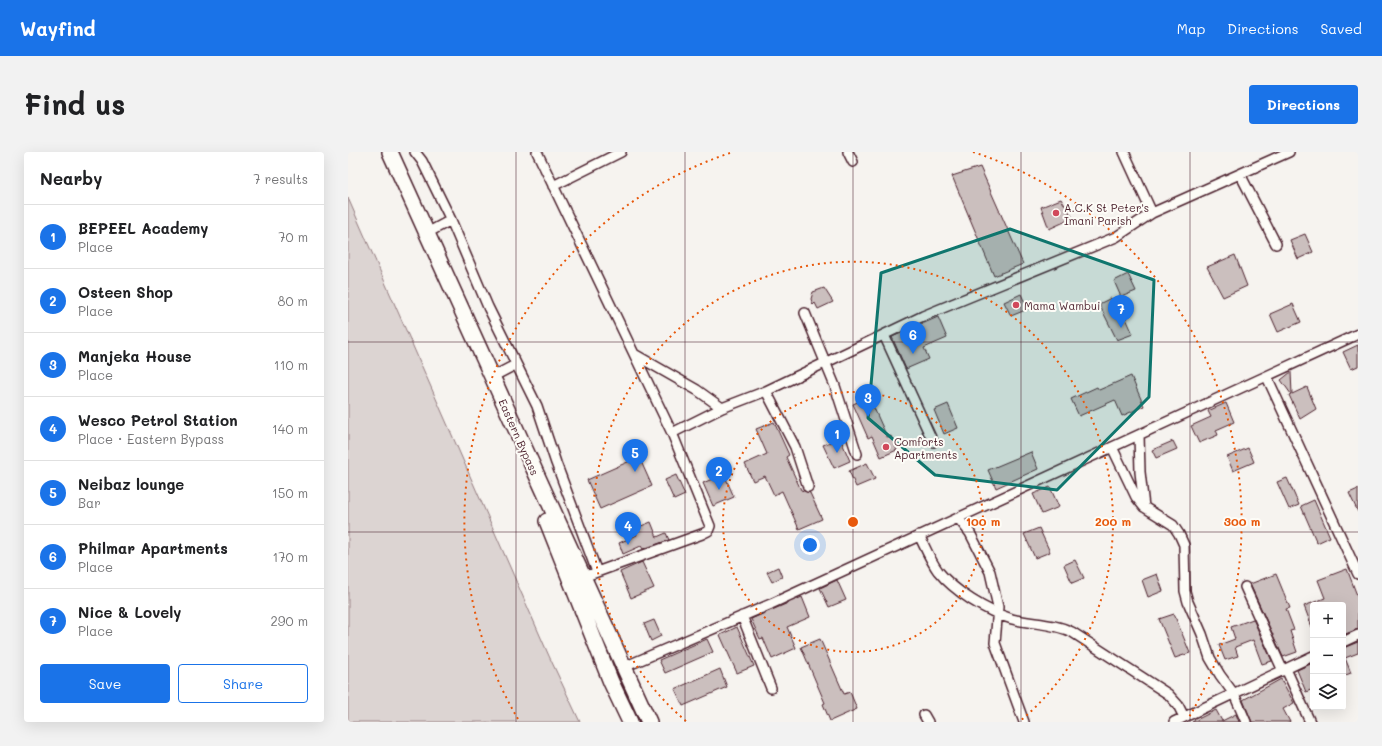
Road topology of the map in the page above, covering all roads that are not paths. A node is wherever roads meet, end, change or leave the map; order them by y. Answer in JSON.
{"nodes":[{"id":1,"x":379,"y":152,"type":"edge"},
{"id":2,"x":390,"y":152,"type":"edge"},
{"id":3,"x":415,"y":152,"type":"edge"},
{"id":4,"x":536,"y":152,"type":"edge"},
{"id":5,"x":621,"y":152,"type":"edge"},
{"id":6,"x":848,"y":152,"type":"edge"},
{"id":7,"x":1124,"y":152,"type":"edge"},
{"id":8,"x":1130,"y":152,"type":"edge"},
{"id":9,"x":1289,"y":152,"type":"edge"},
{"id":10,"x":853,"y":162,"type":"dead end"},
{"id":11,"x":1240,"y":174,"type":"junction"},
{"id":12,"x":553,"y":186,"type":"junction"},
{"id":13,"x":408,"y":204,"type":"junction"},
{"id":14,"x":1152,"y":213,"type":"junction"},
{"id":15,"x":451,"y":220,"type":"junction"},
{"id":16,"x":427,"y":233,"type":"junction"},
{"id":17,"x":1276,"y":244,"type":"dead end"},
{"id":18,"x":805,"y":313,"type":"dead end"},
{"id":19,"x":1358,"y":334,"type":"edge"},
{"id":20,"x":884,"y":335,"type":"junction"},
{"id":21,"x":634,"y":354,"type":"junction"},
{"id":22,"x":826,"y":362,"type":"junction"},
{"id":23,"x":515,"y":365,"type":"junction"},
{"id":24,"x":492,"y":377,"type":"junction"},
{"id":25,"x":1267,"y":377,"type":"junction"},
{"id":26,"x":766,"y":392,"type":"junction"},
{"id":27,"x":722,"y":408,"type":"junction"},
{"id":28,"x":672,"y":433,"type":"junction"},
{"id":29,"x":1139,"y":434,"type":"junction"},
{"id":30,"x":933,"y":442,"type":"dead end"},
{"id":31,"x":1112,"y":446,"type":"junction"},
{"id":32,"x":857,"y":454,"type":"dead end"},
{"id":33,"x":808,"y":487,"type":"dead end"},
{"id":34,"x":1144,"y":507,"type":"junction"},
{"id":35,"x":958,"y":518,"type":"junction"},
{"id":36,"x":919,"y":535,"type":"junction"},
{"id":37,"x":590,"y":574,"type":"junction"},
{"id":38,"x":1358,"y":574,"type":"edge"},
{"id":39,"x":1245,"y":587,"type":"dead end"},
{"id":40,"x":997,"y":613,"type":"junction"},
{"id":41,"x":742,"y":616,"type":"junction"},
{"id":42,"x":1358,"y":635,"type":"edge"},
{"id":43,"x":1346,"y":641,"type":"edge"},
{"id":44,"x":1310,"y":657,"type":"edge"},
{"id":45,"x":624,"y":667,"type":"junction"},
{"id":46,"x":1284,"y":670,"type":"junction"},
{"id":47,"x":772,"y":688,"type":"dead end"},
{"id":48,"x":1234,"y":694,"type":"junction"},
{"id":49,"x":1184,"y":717,"type":"junction"},
{"id":50,"x":630,"y":722,"type":"edge"},
{"id":51,"x":649,"y":722,"type":"edge"},
{"id":52,"x":1024,"y":722,"type":"edge"},
{"id":53,"x":1174,"y":722,"type":"edge"},
{"id":54,"x":1246,"y":722,"type":"edge"},
{"id":55,"x":1310,"y":722,"type":"edge"}],
"edges":[{"from":1,"to":13,"type":"main road","name":"Eastern Bypass"},
{"from":2,"to":13,"type":"main road","name":"Eastern Bypass"},
{"from":3,"to":15,"type":"street"},
{"from":4,"to":12,"type":"street"},
{"from":5,"to":12,"type":"street"},
{"from":6,"to":10,"type":"street"},
{"from":7,"to":14,"type":"street"},
{"from":8,"to":14,"type":"street"},
{"from":9,"to":11,"type":"street"},
{"from":11,"to":14,"type":"street"},
{"from":11,"to":17,"type":"street"},
{"from":12,"to":21,"type":"street"},
{"from":13,"to":16,"type":"main road","name":"Eastern Bypass"},
{"from":13,"to":50,"type":"main road","name":"Eastern Bypass"},
{"from":14,"to":20,"type":"street"},
{"from":15,"to":16,"type":"street"},
{"from":15,"to":23,"type":"street"},
{"from":16,"to":24,"type":"main road","name":"Eastern Bypass"},
{"from":18,"to":22,"type":"street"},
{"from":19,"to":25,"type":"street"},
{"from":20,"to":22,"type":"street"},
{"from":20,"to":30,"type":"street"},
{"from":21,"to":27,"type":"street"},
{"from":21,"to":28,"type":"street"},
{"from":22,"to":26,"type":"street"},
{"from":22,"to":32,"type":"street"},
{"from":23,"to":24,"type":"street"},
{"from":23,"to":37,"type":"street"},
{"from":24,"to":37,"type":"main road","name":"Eastern Bypass"},
{"from":25,"to":29,"type":"street"},
{"from":25,"to":38,"type":"street"},
{"from":26,"to":27,"type":"street"},
{"from":26,"to":33,"type":"street"},
{"from":27,"to":28,"type":"street"},
{"from":28,"to":37,"type":"street"},
{"from":29,"to":31,"type":"street"},
{"from":29,"to":34,"type":"street"},
{"from":31,"to":34,"type":"street"},
{"from":31,"to":35,"type":"street"},
{"from":34,"to":48,"type":"street"},
{"from":35,"to":36,"type":"street"},
{"from":35,"to":40,"type":"street"},
{"from":36,"to":40,"type":"street"},
{"from":36,"to":41,"type":"street"},
{"from":37,"to":45,"type":"main road","name":"Eastern Bypass"},
{"from":39,"to":46,"type":"street"},
{"from":40,"to":49,"type":"street"},
{"from":40,"to":52,"type":"street"},
{"from":41,"to":45,"type":"street"},
{"from":41,"to":47,"type":"street"},
{"from":42,"to":43,"type":"street"},
{"from":44,"to":46,"type":"street"},
{"from":45,"to":51,"type":"main road","name":"Eastern Bypass"},
{"from":46,"to":48,"type":"street"},
{"from":46,"to":55,"type":"street"},
{"from":48,"to":49,"type":"street"},
{"from":48,"to":54,"type":"street"},
{"from":49,"to":53,"type":"street"}]}
